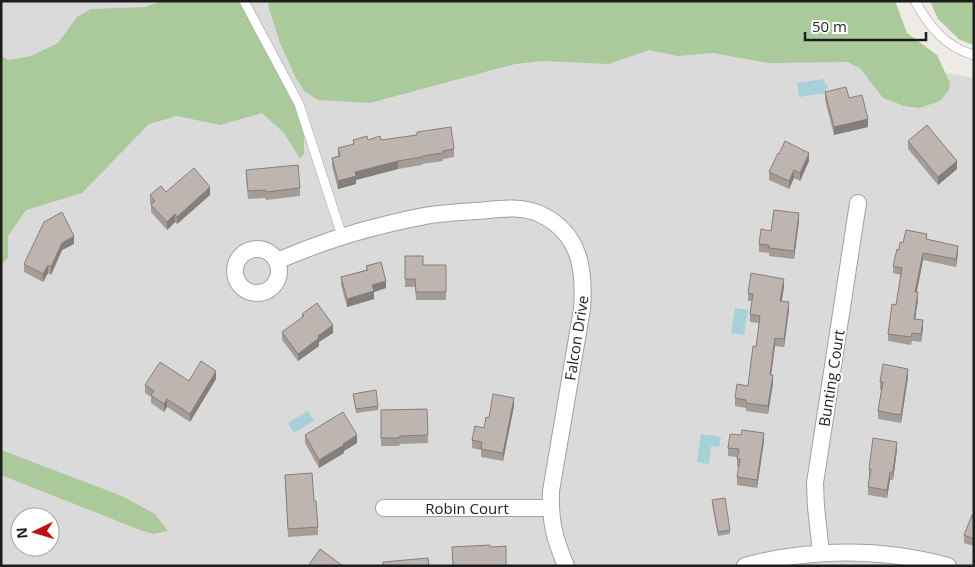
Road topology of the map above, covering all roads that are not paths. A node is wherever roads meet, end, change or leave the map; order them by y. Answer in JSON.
{"nodes":[{"id":1,"x":244,"y":1,"type":"edge"},
{"id":2,"x":915,"y":1,"type":"edge"},
{"id":3,"x":974,"y":55,"type":"edge"},
{"id":4,"x":858,"y":203,"type":"dead end"},
{"id":5,"x":342,"y":236,"type":"junction"},
{"id":6,"x":277,"y":261,"type":"dead end"},
{"id":7,"x":384,"y":508,"type":"dead end"},
{"id":8,"x":550,"y":508,"type":"junction"},
{"id":9,"x":821,"y":553,"type":"junction"},
{"id":10,"x":566,"y":566,"type":"edge"},
{"id":11,"x":745,"y":566,"type":"edge"},
{"id":12,"x":948,"y":566,"type":"edge"}],
"edges":[{"from":1,"to":5,"type":"lane"},
{"from":2,"to":3,"type":"lane"},
{"from":4,"to":9,"type":"street","name":"Bunting Court"},
{"from":5,"to":6,"type":"street","name":"Falcon Drive"},
{"from":5,"to":8,"type":"street","name":"Falcon Drive"},
{"from":7,"to":8,"type":"street","name":"Robin Court"},
{"from":8,"to":10,"type":"street","name":"Falcon Drive"},
{"from":9,"to":11,"type":"street"},
{"from":9,"to":12,"type":"street"}]}
